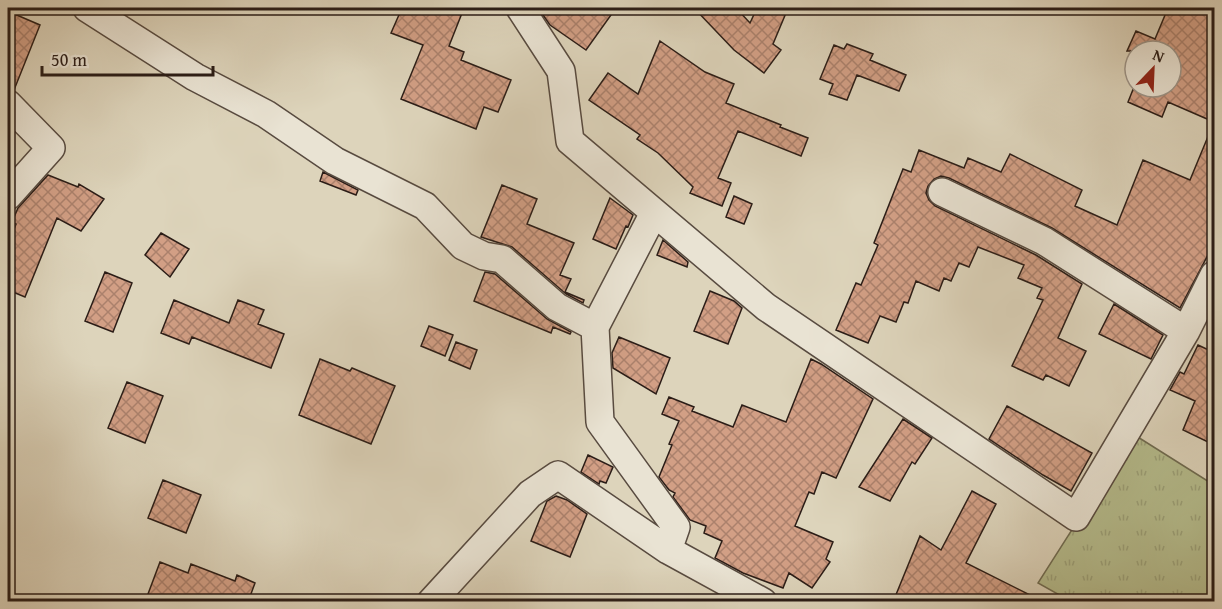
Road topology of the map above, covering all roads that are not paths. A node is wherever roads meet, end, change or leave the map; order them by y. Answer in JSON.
{"nodes":[{"id":1,"x":87,"y":8,"type":"edge"},
{"id":2,"x":520,"y":8,"type":"edge"},
{"id":3,"x":8,"y":104,"type":"edge"},
{"id":4,"x":942,"y":192,"type":"dead end"},
{"id":5,"x":8,"y":196,"type":"edge"},
{"id":6,"x":654,"y":213,"type":"junction"},
{"id":7,"x":1215,"y":275,"type":"edge"},
{"id":8,"x":595,"y":327,"type":"junction"},
{"id":9,"x":1186,"y":332,"type":"junction"},
{"id":10,"x":668,"y":550,"type":"junction"},
{"id":11,"x":431,"y":602,"type":"edge"},
{"id":12,"x":763,"y":602,"type":"edge"}],
"edges":[{"from":1,"to":8,"type":"street"},
{"from":2,"to":6,"type":"street"},
{"from":3,"to":5,"type":"street"},
{"from":4,"to":9,"type":"street"},
{"from":6,"to":8,"type":"street"},
{"from":6,"to":9,"type":"street"},
{"from":7,"to":9,"type":"street"},
{"from":8,"to":10,"type":"street"},
{"from":10,"to":11,"type":"street"},
{"from":10,"to":12,"type":"street"}]}
